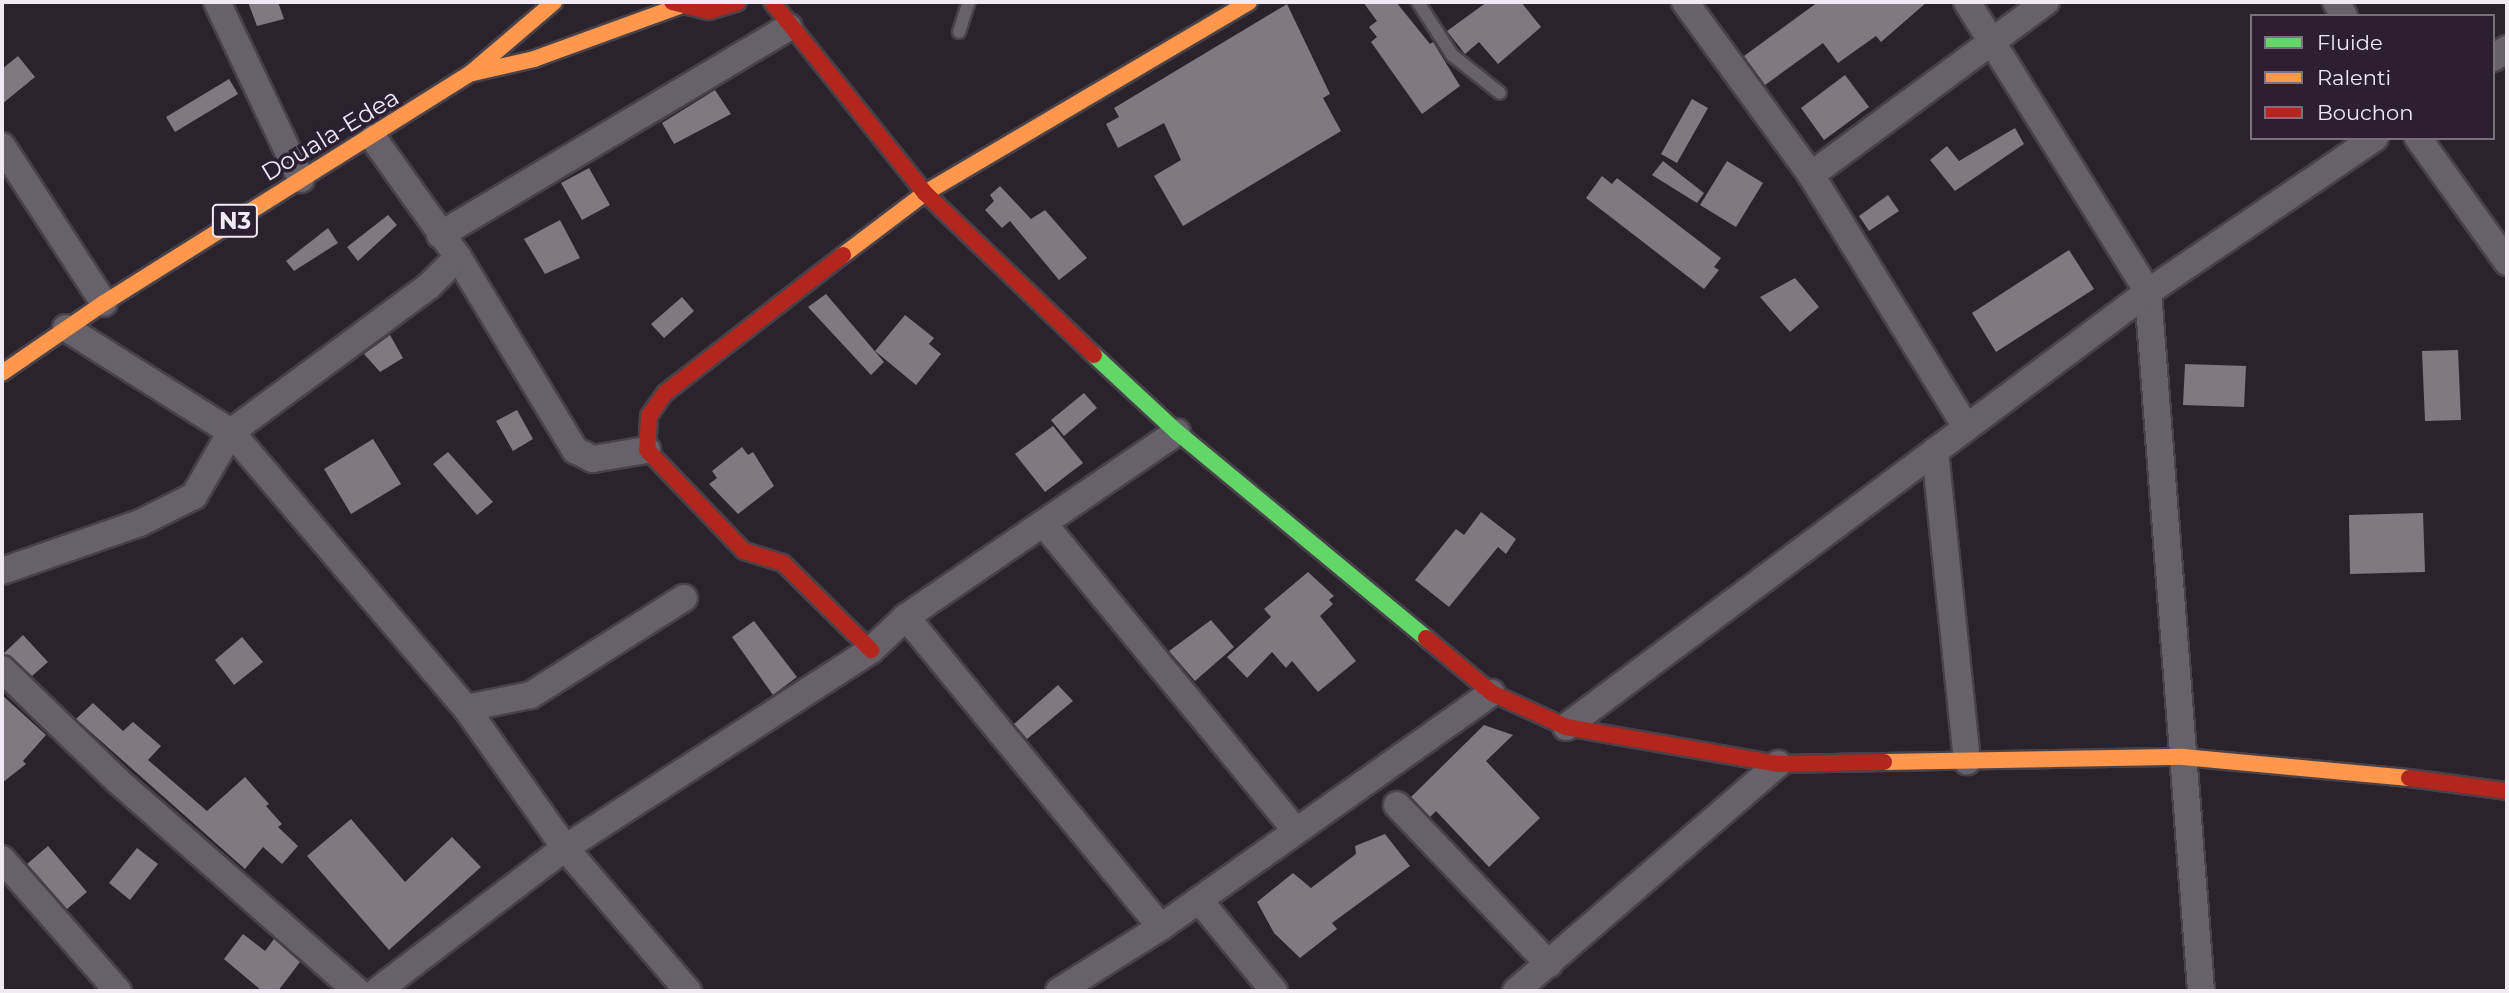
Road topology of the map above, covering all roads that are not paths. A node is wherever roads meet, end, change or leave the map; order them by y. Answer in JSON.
{"nodes":[{"id":1,"x":217,"y":2,"type":"edge"},
{"id":2,"x":554,"y":2,"type":"edge"},
{"id":3,"x":738,"y":2,"type":"edge"},
{"id":4,"x":772,"y":2,"type":"edge"},
{"id":5,"x":969,"y":2,"type":"edge"},
{"id":6,"x":1249,"y":2,"type":"edge"},
{"id":7,"x":1418,"y":2,"type":"edge"},
{"id":8,"x":1685,"y":2,"type":"edge"},
{"id":9,"x":1967,"y":2,"type":"edge"},
{"id":10,"x":2046,"y":2,"type":"edge"},
{"id":11,"x":676,"y":4,"type":"edge"},
{"id":12,"x":789,"y":27,"type":"junction"},
{"id":13,"x":959,"y":32,"type":"dead end"},
{"id":14,"x":1993,"y":38,"type":"junction"},
{"id":15,"x":471,"y":73,"type":"junction"},
{"id":16,"x":1500,"y":93,"type":"dead end"},
{"id":17,"x":373,"y":138,"type":"junction"},
{"id":18,"x":2372,"y":140,"type":"edge"},
{"id":19,"x":2419,"y":140,"type":"edge"},
{"id":20,"x":2,"y":146,"type":"edge"},
{"id":21,"x":1811,"y":175,"type":"junction"},
{"id":22,"x":301,"y":179,"type":"junction"},
{"id":23,"x":925,"y":193,"type":"junction"},
{"id":24,"x":440,"y":235,"type":"junction"},
{"id":25,"x":458,"y":257,"type":"junction"},
{"id":26,"x":2507,"y":262,"type":"edge"},
{"id":27,"x":2148,"y":292,"type":"junction"},
{"id":28,"x":104,"y":303,"type":"junction"},
{"id":29,"x":66,"y":328,"type":"junction"},
{"id":30,"x":2,"y":373,"type":"edge"},
{"id":31,"x":1966,"y":427,"type":"junction"},
{"id":32,"x":231,"y":432,"type":"junction"},
{"id":33,"x":1177,"y":432,"type":"junction"},
{"id":34,"x":647,"y":450,"type":"junction"},
{"id":35,"x":1935,"y":451,"type":"junction"},
{"id":36,"x":1044,"y":524,"type":"junction"},
{"id":37,"x":2,"y":571,"type":"edge"},
{"id":38,"x":684,"y":598,"type":"dead end"},
{"id":39,"x":906,"y":617,"type":"junction"},
{"id":40,"x":871,"y":650,"type":"junction"},
{"id":41,"x":2,"y":669,"type":"edge"},
{"id":42,"x":1492,"y":694,"type":"junction"},
{"id":43,"x":466,"y":708,"type":"junction"},
{"id":44,"x":1566,"y":727,"type":"junction"},
{"id":45,"x":2183,"y":757,"type":"junction"},
{"id":46,"x":1967,"y":761,"type":"junction"},
{"id":47,"x":1777,"y":764,"type":"junction"},
{"id":48,"x":2507,"y":790,"type":"edge"},
{"id":49,"x":1397,"y":804,"type":"dead end"},
{"id":50,"x":1296,"y":831,"type":"junction"},
{"id":51,"x":565,"y":848,"type":"junction"},
{"id":52,"x":2,"y":859,"type":"edge"},
{"id":53,"x":1199,"y":900,"type":"junction"},
{"id":54,"x":1161,"y":927,"type":"junction"},
{"id":55,"x":1549,"y":964,"type":"junction"},
{"id":56,"x":118,"y":991,"type":"edge"},
{"id":57,"x":357,"y":991,"type":"edge"},
{"id":58,"x":377,"y":991,"type":"edge"},
{"id":59,"x":688,"y":991,"type":"edge"},
{"id":60,"x":1059,"y":991,"type":"edge"},
{"id":61,"x":1274,"y":991,"type":"edge"},
{"id":62,"x":1516,"y":991,"type":"edge"},
{"id":63,"x":2201,"y":991,"type":"edge"}],
"edges":[{"from":1,"to":22,"type":"street"},
{"from":2,"to":15,"type":"main road","name":"Douala-Edea","number":"N3"},
{"from":3,"to":11,"type":"main road","number":"N3"},
{"from":4,"to":12,"type":"main road"},
{"from":5,"to":13,"type":"lane"},
{"from":6,"to":23,"type":"main road"},
{"from":7,"to":16,"type":"lane"},
{"from":8,"to":21,"type":"street"},
{"from":9,"to":14,"type":"street"},
{"from":10,"to":14,"type":"street"},
{"from":11,"to":15,"type":"main road","name":"Douala-Edea","number":"N3"},
{"from":12,"to":23,"type":"main road"},
{"from":12,"to":24,"type":"street"},
{"from":14,"to":21,"type":"street"},
{"from":14,"to":27,"type":"street"},
{"from":15,"to":17,"type":"main road","name":"Douala-Edea","number":"N3"},
{"from":17,"to":22,"type":"main road","name":"Douala-Edea","number":"N3"},
{"from":17,"to":24,"type":"street"},
{"from":18,"to":27,"type":"street"},
{"from":19,"to":26,"type":"street"},
{"from":20,"to":28,"type":"street"},
{"from":21,"to":31,"type":"street"},
{"from":22,"to":28,"type":"main road","name":"Douala-Edea","number":"N3"},
{"from":23,"to":33,"type":"main road"},
{"from":23,"to":34,"type":"main road"},
{"from":24,"to":25,"type":"street"},
{"from":25,"to":32,"type":"street"},
{"from":25,"to":34,"type":"street"},
{"from":27,"to":31,"type":"street"},
{"from":27,"to":45,"type":"street"},
{"from":28,"to":29,"type":"main road","name":"Douala-Edea","number":"N3"},
{"from":29,"to":30,"type":"main road","name":"Douala-Edea","number":"N3"},
{"from":29,"to":32,"type":"street"},
{"from":31,"to":35,"type":"street"},
{"from":32,"to":37,"type":"street"},
{"from":32,"to":43,"type":"street"},
{"from":33,"to":36,"type":"street"},
{"from":33,"to":42,"type":"main road"},
{"from":34,"to":40,"type":"main road"},
{"from":35,"to":44,"type":"street"},
{"from":35,"to":46,"type":"street"},
{"from":36,"to":39,"type":"street"},
{"from":36,"to":50,"type":"street"},
{"from":38,"to":43,"type":"street"},
{"from":39,"to":40,"type":"street"},
{"from":39,"to":54,"type":"street"},
{"from":40,"to":51,"type":"street"},
{"from":41,"to":57,"type":"street"},
{"from":42,"to":44,"type":"main road"},
{"from":42,"to":50,"type":"street"},
{"from":43,"to":51,"type":"street"},
{"from":44,"to":47,"type":"main road"},
{"from":45,"to":46,"type":"main road"},
{"from":45,"to":48,"type":"main road"},
{"from":45,"to":63,"type":"street"},
{"from":46,"to":47,"type":"main road"},
{"from":47,"to":55,"type":"street"},
{"from":49,"to":55,"type":"street"},
{"from":50,"to":53,"type":"street"},
{"from":51,"to":58,"type":"street"},
{"from":51,"to":59,"type":"street"},
{"from":52,"to":56,"type":"street"},
{"from":53,"to":54,"type":"street"},
{"from":53,"to":61,"type":"street"},
{"from":54,"to":60,"type":"street"},
{"from":55,"to":62,"type":"street"}]}
